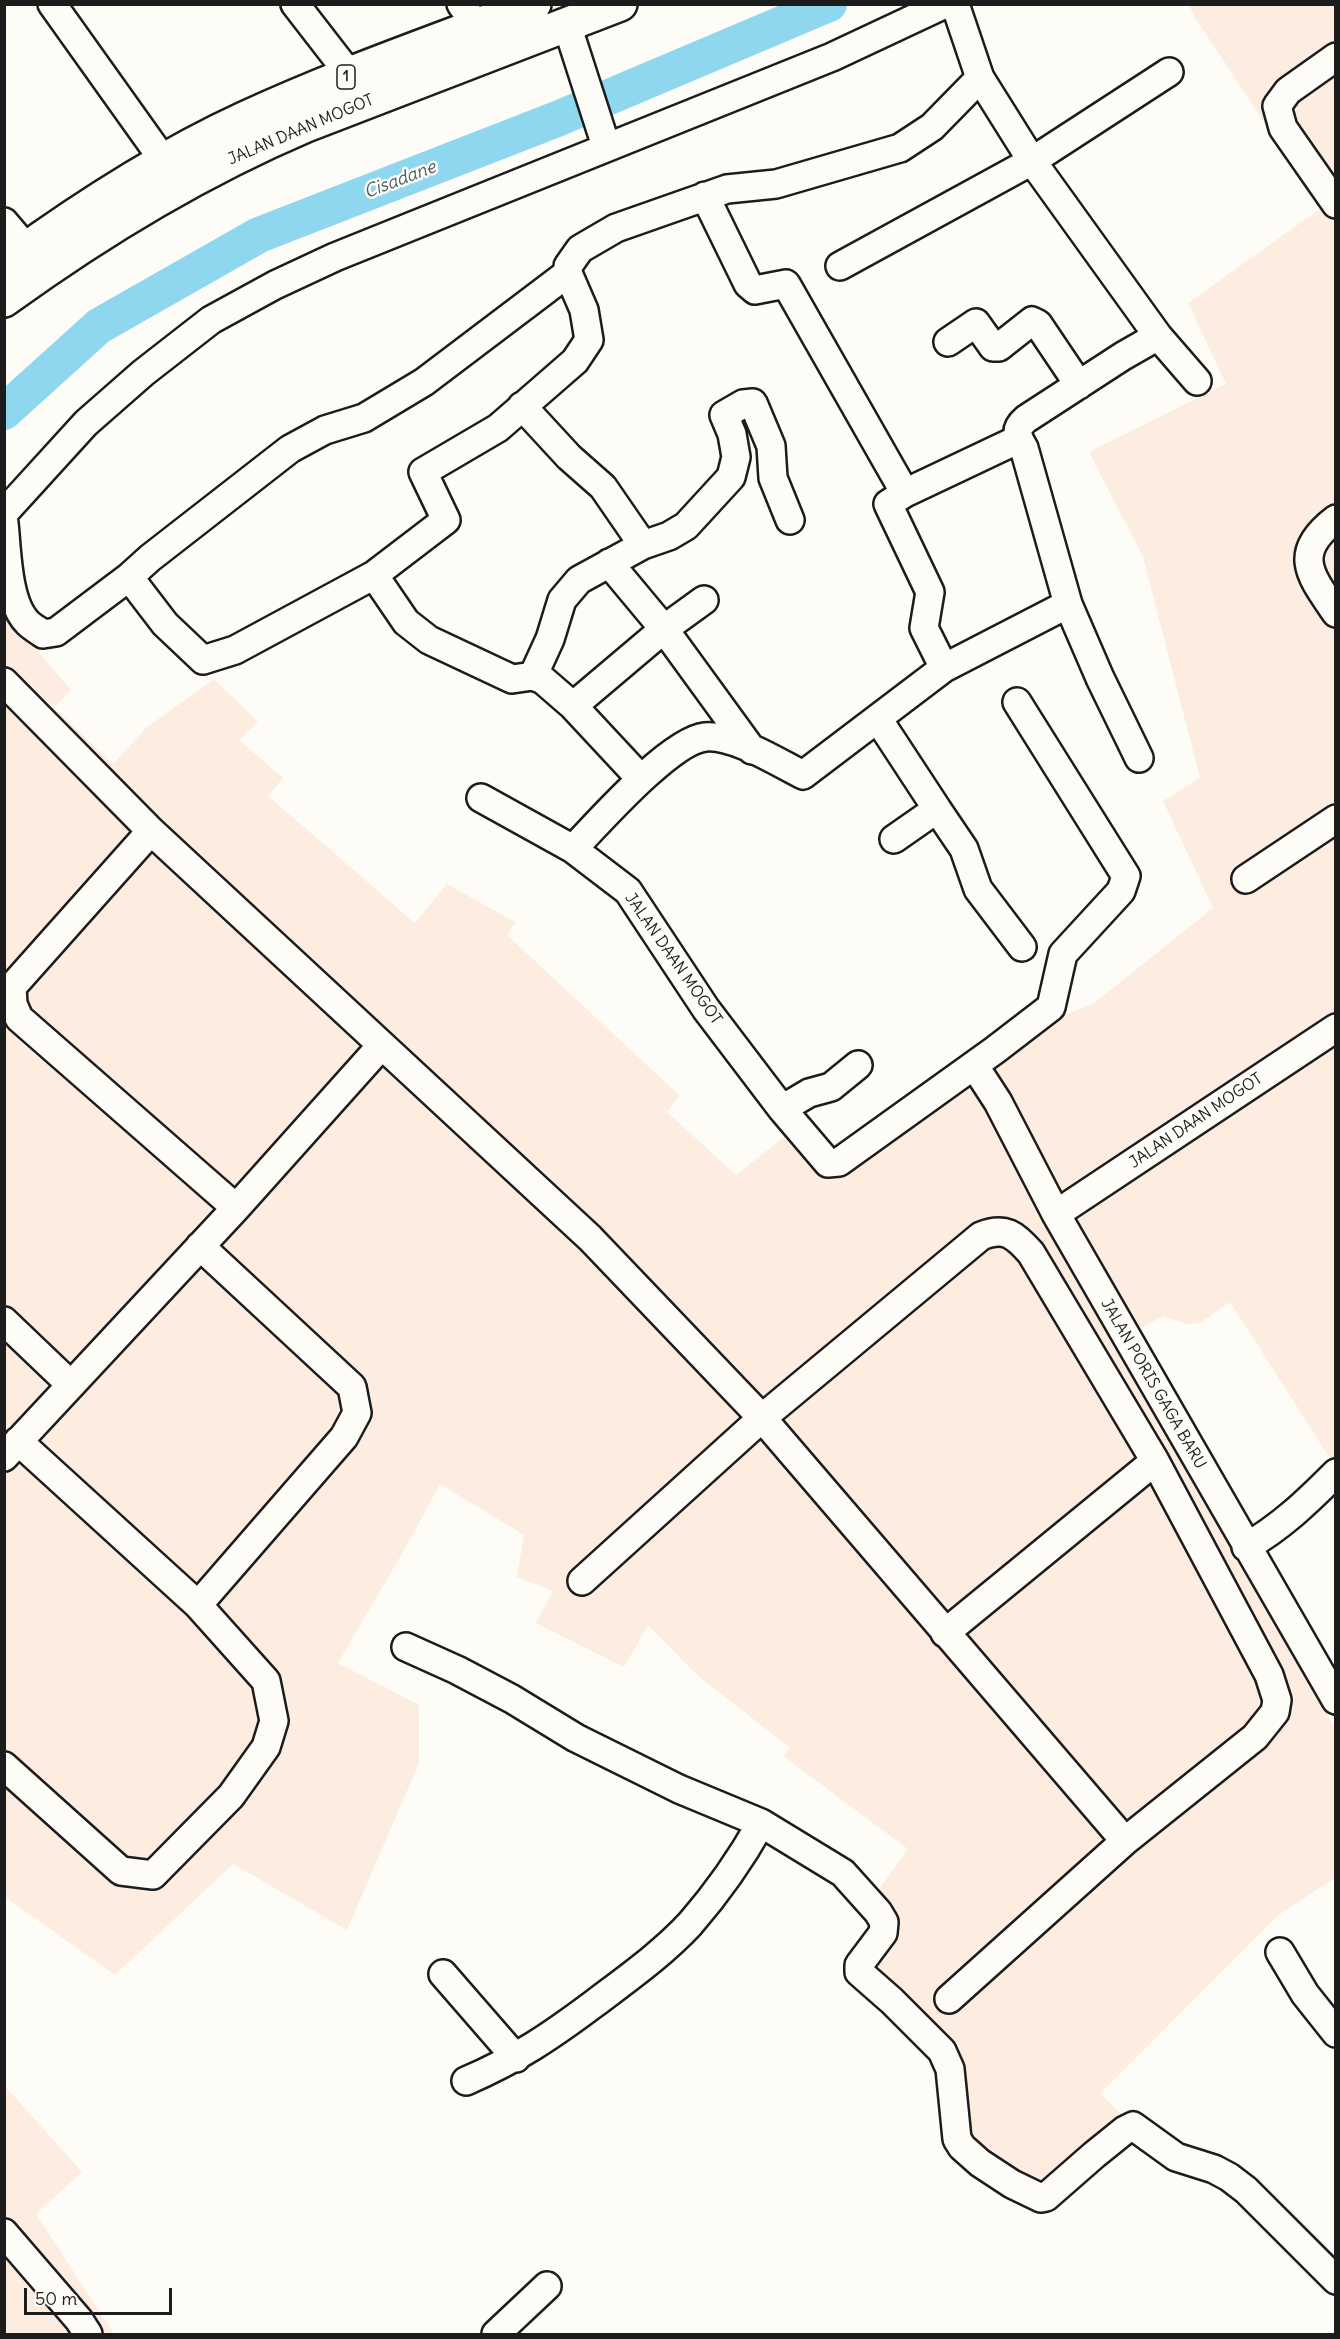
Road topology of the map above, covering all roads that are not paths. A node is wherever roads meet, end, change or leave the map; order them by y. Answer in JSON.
{"nodes":[{"id":1,"x":52,"y":4,"type":"edge"},
{"id":2,"x":295,"y":4,"type":"edge"},
{"id":3,"x":534,"y":4,"type":"edge"},
{"id":4,"x":620,"y":4,"type":"edge"},
{"id":5,"x":945,"y":4,"type":"edge"},
{"id":6,"x":955,"y":4,"type":"edge"},
{"id":7,"x":469,"y":15,"type":"edge"},
{"id":8,"x":571,"y":40,"type":"junction"},
{"id":9,"x":1335,"y":57,"type":"edge"},
{"id":10,"x":1169,"y":72,"type":"dead end"},
{"id":11,"x":350,"y":75,"type":"junction"},
{"id":12,"x":980,"y":78,"type":"junction"},
{"id":13,"x":250,"y":133,"type":"junction"},
{"id":14,"x":604,"y":140,"type":"junction"},
{"id":15,"x":164,"y":161,"type":"junction"},
{"id":16,"x":1032,"y":161,"type":"junction"},
{"id":17,"x":705,"y":196,"type":"junction"},
{"id":18,"x":1335,"y":204,"type":"edge"},
{"id":19,"x":4,"y":222,"type":"edge"},
{"id":20,"x":16,"y":257,"type":"edge"},
{"id":21,"x":840,"y":266,"type":"dead end"},
{"id":22,"x":568,"y":273,"type":"junction"},
{"id":23,"x":4,"y":300,"type":"edge"},
{"id":24,"x":1158,"y":336,"type":"junction"},
{"id":25,"x":948,"y":342,"type":"dead end"},
{"id":26,"x":1197,"y":381,"type":"dead end"},
{"id":27,"x":1079,"y":385,"type":"junction"},
{"id":28,"x":522,"y":406,"type":"junction"},
{"id":29,"x":1019,"y":439,"type":"junction"},
{"id":30,"x":905,"y":493,"type":"junction"},
{"id":31,"x":4,"y":513,"type":"edge"},
{"id":32,"x":1335,"y":519,"type":"edge"},
{"id":33,"x":790,"y":520,"type":"dead end"},
{"id":34,"x":4,"y":523,"type":"edge"},
{"id":35,"x":642,"y":545,"type":"junction"},
{"id":36,"x":609,"y":563,"type":"junction"},
{"id":37,"x":374,"y":575,"type":"junction"},
{"id":38,"x":129,"y":578,"type":"junction"},
{"id":39,"x":704,"y":600,"type":"dead end"},
{"id":40,"x":1068,"y":604,"type":"junction"},
{"id":41,"x":1335,"y":613,"type":"edge"},
{"id":42,"x":664,"y":629,"type":"junction"},
{"id":43,"x":944,"y":668,"type":"junction"},
{"id":44,"x":533,"y":676,"type":"junction"},
{"id":45,"x":4,"y":682,"type":"edge"},
{"id":46,"x":1017,"y":702,"type":"dead end"},
{"id":47,"x":573,"y":706,"type":"junction"},
{"id":48,"x":878,"y":719,"type":"junction"},
{"id":49,"x":753,"y":751,"type":"junction"},
{"id":50,"x":1138,"y":758,"type":"dead end"},
{"id":51,"x":641,"y":779,"type":"junction"},
{"id":52,"x":481,"y":798,"type":"dead end"},
{"id":53,"x":937,"y":809,"type":"junction"},
{"id":54,"x":1335,"y":819,"type":"edge"},
{"id":55,"x":151,"y":831,"type":"junction"},
{"id":56,"x":894,"y":839,"type":"dead end"},
{"id":57,"x":573,"y":849,"type":"junction"},
{"id":58,"x":1246,"y":879,"type":"dead end"},
{"id":59,"x":1022,"y":947,"type":"dead end"},
{"id":60,"x":1335,"y":1028,"type":"edge"},
{"id":61,"x":381,"y":1046,"type":"junction"},
{"id":62,"x":858,"y":1065,"type":"dead end"},
{"id":63,"x":974,"y":1065,"type":"junction"},
{"id":64,"x":782,"y":1109,"type":"junction"},
{"id":65,"x":236,"y":1208,"type":"junction"},
{"id":66,"x":1056,"y":1214,"type":"junction"},
{"id":67,"x":200,"y":1246,"type":"junction"},
{"id":68,"x":4,"y":1321,"type":"edge"},
{"id":69,"x":71,"y":1385,"type":"junction"},
{"id":70,"x":762,"y":1418,"type":"junction"},
{"id":71,"x":11,"y":1449,"type":"edge"},
{"id":72,"x":1155,"y":1461,"type":"junction"},
{"id":73,"x":1335,"y":1473,"type":"edge"},
{"id":74,"x":1246,"y":1547,"type":"junction"},
{"id":75,"x":582,"y":1581,"type":"dead end"},
{"id":76,"x":198,"y":1605,"type":"junction"},
{"id":77,"x":945,"y":1633,"type":"junction"},
{"id":78,"x":406,"y":1647,"type":"dead end"},
{"id":79,"x":1335,"y":1700,"type":"edge"},
{"id":80,"x":4,"y":1766,"type":"edge"},
{"id":81,"x":761,"y":1823,"type":"junction"},
{"id":82,"x":1125,"y":1841,"type":"junction"},
{"id":83,"x":1280,"y":1952,"type":"dead end"},
{"id":84,"x":443,"y":1974,"type":"dead end"},
{"id":85,"x":949,"y":1999,"type":"dead end"},
{"id":86,"x":1335,"y":2033,"type":"edge"},
{"id":87,"x":516,"y":2058,"type":"junction"},
{"id":88,"x":466,"y":2081,"type":"dead end"},
{"id":89,"x":4,"y":2233,"type":"edge"},
{"id":90,"x":1335,"y":2280,"type":"edge"},
{"id":91,"x":547,"y":2286,"type":"dead end"},
{"id":92,"x":501,"y":2333,"type":"edge"},
{"id":93,"x":88,"y":2334,"type":"edge"}],
"edges":[{"from":1,"to":15,"type":"street"},
{"from":2,"to":11,"type":"street"},
{"from":3,"to":7,"type":"highway","name":"JALAN DAAN MOGOT","number":"1"},
{"from":4,"to":8,"type":"highway","name":"JALAN DAAN MOGOT","number":"1"},
{"from":5,"to":14,"type":"street"},
{"from":6,"to":12,"type":"street"},
{"from":7,"to":11,"type":"highway","name":"JALAN DAAN MOGOT","number":"1"},
{"from":8,"to":13,"type":"highway","name":"JALAN DAAN MOGOT","number":"1"},
{"from":8,"to":14,"type":"street"},
{"from":9,"to":18,"type":"street"},
{"from":10,"to":16,"type":"street"},
{"from":11,"to":13,"type":"highway","name":"JALAN DAAN MOGOT","number":"1"},
{"from":12,"to":16,"type":"street"},
{"from":12,"to":17,"type":"street"},
{"from":13,"to":15,"type":"highway","name":"JALAN DAAN MOGOT","number":"1"},
{"from":13,"to":23,"type":"highway","name":"JALAN DAAN MOGOT","number":"1"},
{"from":14,"to":31,"type":"street"},
{"from":15,"to":20,"type":"highway","name":"JALAN DAAN MOGOT","number":"1"},
{"from":16,"to":21,"type":"street"},
{"from":16,"to":24,"type":"street"},
{"from":17,"to":22,"type":"street"},
{"from":17,"to":30,"type":"street"},
{"from":19,"to":20,"type":"street"},
{"from":22,"to":28,"type":"street"},
{"from":22,"to":38,"type":"street"},
{"from":24,"to":26,"type":"street"},
{"from":24,"to":27,"type":"street"},
{"from":25,"to":27,"type":"street"},
{"from":27,"to":29,"type":"street"},
{"from":28,"to":35,"type":"street"},
{"from":28,"to":37,"type":"street"},
{"from":29,"to":30,"type":"street"},
{"from":29,"to":40,"type":"street"},
{"from":30,"to":43,"type":"street"},
{"from":32,"to":41,"type":"street"},
{"from":33,"to":35,"type":"street"},
{"from":34,"to":38,"type":"street"},
{"from":35,"to":36,"type":"street"},
{"from":36,"to":42,"type":"street"},
{"from":36,"to":44,"type":"street"},
{"from":37,"to":38,"type":"street"},
{"from":37,"to":44,"type":"street"},
{"from":39,"to":42,"type":"street"},
{"from":40,"to":43,"type":"street"},
{"from":40,"to":50,"type":"street"},
{"from":42,"to":47,"type":"street"},
{"from":42,"to":49,"type":"street"},
{"from":43,"to":48,"type":"street"},
{"from":44,"to":47,"type":"street"},
{"from":45,"to":55,"type":"street"},
{"from":46,"to":63,"type":"street"},
{"from":47,"to":51,"type":"street"},
{"from":48,"to":49,"type":"street"},
{"from":48,"to":53,"type":"street"},
{"from":49,"to":51,"type":"street"},
{"from":51,"to":57,"type":"street"},
{"from":52,"to":57,"type":"street","name":"JALAN DAAN MOGOT"},
{"from":53,"to":56,"type":"street"},
{"from":53,"to":59,"type":"street"},
{"from":54,"to":58,"type":"street"},
{"from":55,"to":61,"type":"street"},
{"from":55,"to":65,"type":"street"},
{"from":57,"to":64,"type":"street","name":"JALAN DAAN MOGOT"},
{"from":60,"to":66,"type":"street","name":"JALAN DAAN MOGOT"},
{"from":61,"to":65,"type":"street"},
{"from":61,"to":70,"type":"street"},
{"from":62,"to":64,"type":"street"},
{"from":63,"to":64,"type":"street","name":"JALAN DAAN MOGOT"},
{"from":63,"to":66,"type":"street","name":"JALAN PORIS GAGA BARU"},
{"from":65,"to":67,"type":"street"},
{"from":66,"to":74,"type":"street","name":"JALAN PORIS GAGA BARU"},
{"from":67,"to":69,"type":"street"},
{"from":67,"to":76,"type":"street"},
{"from":68,"to":69,"type":"street"},
{"from":69,"to":71,"type":"street"},
{"from":70,"to":72,"type":"street"},
{"from":70,"to":75,"type":"street"},
{"from":70,"to":77,"type":"street"},
{"from":71,"to":76,"type":"street"},
{"from":72,"to":77,"type":"street"},
{"from":72,"to":82,"type":"street"},
{"from":73,"to":74,"type":"street"},
{"from":74,"to":79,"type":"street","name":"JALAN PORIS GAGA BARU"},
{"from":76,"to":80,"type":"street"},
{"from":77,"to":82,"type":"street"},
{"from":78,"to":81,"type":"street"},
{"from":81,"to":87,"type":"street"},
{"from":81,"to":90,"type":"street"},
{"from":82,"to":85,"type":"street"},
{"from":83,"to":86,"type":"street"},
{"from":84,"to":87,"type":"street"},
{"from":87,"to":88,"type":"street"},
{"from":89,"to":93,"type":"street"},
{"from":91,"to":92,"type":"street"}]}
